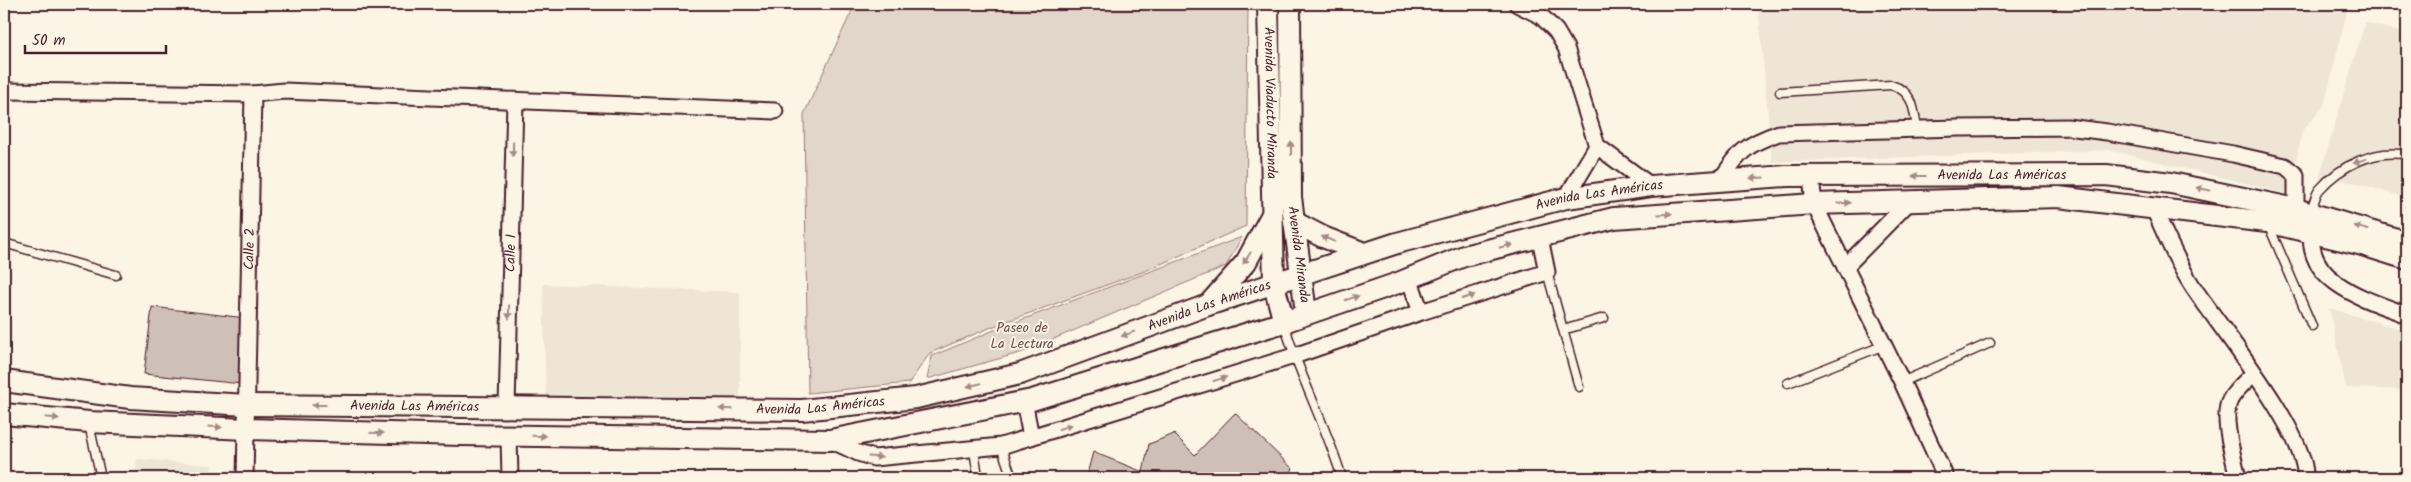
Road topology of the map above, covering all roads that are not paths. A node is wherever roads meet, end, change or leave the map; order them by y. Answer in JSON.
{"nodes":[{"id":1,"x":1268,"y":4,"type":"edge"},
{"id":2,"x":1290,"y":4,"type":"edge"},
{"id":3,"x":1517,"y":4,"type":"edge"},
{"id":4,"x":4,"y":91,"type":"edge"},
{"id":5,"x":1780,"y":92,"type":"dead end"},
{"id":6,"x":253,"y":94,"type":"junction"},
{"id":7,"x":515,"y":101,"type":"junction"},
{"id":8,"x":775,"y":111,"type":"dead end"},
{"id":9,"x":1917,"y":129,"type":"junction"},
{"id":10,"x":1597,"y":146,"type":"junction"},
{"id":11,"x":2407,"y":155,"type":"edge"},
{"id":12,"x":1812,"y":177,"type":"junction"},
{"id":13,"x":1720,"y":181,"type":"junction"},
{"id":14,"x":1651,"y":186,"type":"junction"},
{"id":15,"x":1291,"y":197,"type":"joint"},
{"id":16,"x":1566,"y":198,"type":"junction"},
{"id":17,"x":1909,"y":202,"type":"junction"},
{"id":18,"x":1814,"y":204,"type":"junction"},
{"id":19,"x":1271,"y":209,"type":"junction"},
{"id":20,"x":2154,"y":209,"type":"junction"},
{"id":21,"x":2303,"y":211,"type":"junction"},
{"id":22,"x":1294,"y":222,"type":"junction"},
{"id":23,"x":2267,"y":222,"type":"junction"},
{"id":24,"x":2312,"y":232,"type":"junction"},
{"id":25,"x":1540,"y":238,"type":"junction"},
{"id":26,"x":2407,"y":242,"type":"edge"},
{"id":27,"x":4,"y":243,"type":"edge"},
{"id":28,"x":1364,"y":253,"type":"junction"},
{"id":29,"x":2407,"y":259,"type":"edge"},
{"id":30,"x":1845,"y":267,"type":"junction"},
{"id":31,"x":1547,"y":272,"type":"junction"},
{"id":32,"x":1300,"y":274,"type":"junction"},
{"id":33,"x":116,"y":275,"type":"dead end"},
{"id":34,"x":1409,"y":278,"type":"junction"},
{"id":35,"x":1274,"y":285,"type":"junction"},
{"id":36,"x":1208,"y":305,"type":"junction"},
{"id":37,"x":1421,"y":312,"type":"junction"},
{"id":38,"x":1306,"y":313,"type":"junction"},
{"id":39,"x":2407,"y":315,"type":"edge"},
{"id":40,"x":1604,"y":318,"type":"dead end"},
{"id":41,"x":1284,"y":322,"type":"junction"},
{"id":42,"x":2312,"y":326,"type":"dead end"},
{"id":43,"x":1563,"y":330,"type":"junction"},
{"id":44,"x":1990,"y":343,"type":"dead end"},
{"id":45,"x":1882,"y":346,"type":"junction"},
{"id":46,"x":1294,"y":356,"type":"junction"},
{"id":47,"x":2254,"y":373,"type":"junction"},
{"id":48,"x":4,"y":381,"type":"edge"},
{"id":49,"x":1902,"y":382,"type":"junction"},
{"id":50,"x":1788,"y":383,"type":"dead end"},
{"id":51,"x":1579,"y":387,"type":"dead end"},
{"id":52,"x":1024,"y":401,"type":"junction"},
{"id":53,"x":247,"y":405,"type":"junction"},
{"id":54,"x":507,"y":406,"type":"junction"},
{"id":55,"x":4,"y":414,"type":"edge"},
{"id":56,"x":89,"y":422,"type":"junction"},
{"id":57,"x":247,"y":429,"type":"junction"},
{"id":58,"x":509,"y":436,"type":"junction"},
{"id":59,"x":1031,"y":437,"type":"junction"},
{"id":60,"x":830,"y":440,"type":"junction"},
{"id":61,"x":1001,"y":446,"type":"junction"},
{"id":62,"x":974,"y":450,"type":"junction"},
{"id":63,"x":978,"y":476,"type":"dead end"},
{"id":64,"x":101,"y":478,"type":"edge"},
{"id":65,"x":245,"y":478,"type":"edge"},
{"id":66,"x":510,"y":478,"type":"edge"},
{"id":67,"x":1012,"y":478,"type":"edge"},
{"id":68,"x":1342,"y":478,"type":"edge"},
{"id":69,"x":1946,"y":478,"type":"edge"},
{"id":70,"x":2238,"y":478,"type":"edge"},
{"id":71,"x":2305,"y":478,"type":"edge"}],
"edges":[{"from":1,"to":19,"type":"street","name":"Avenida Viaducto Miranda"},
{"from":15,"to":2,"type":"street","name":"Avenida Viaducto Miranda","one_way":true},
{"from":3,"to":10,"type":"street"},
{"from":4,"to":6,"type":"street"},
{"from":5,"to":9,"type":"lane"},
{"from":6,"to":7,"type":"street"},
{"from":6,"to":53,"type":"street","name":"Calle 2"},
{"from":7,"to":8,"type":"street"},
{"from":7,"to":54,"type":"street","name":"Calle 1","one_way":true},
{"from":9,"to":13,"type":"street"},
{"from":9,"to":21,"type":"street"},
{"from":10,"to":14,"type":"street"},
{"from":10,"to":16,"type":"street"},
{"from":11,"to":21,"type":"lane","one_way":true},
{"from":12,"to":13,"type":"street","name":"Avenida Las Américas","one_way":true},
{"from":12,"to":18,"type":"street"},
{"from":21,"to":12,"type":"street","name":"Avenida Las Américas","one_way":true},
{"from":13,"to":14,"type":"street","name":"Avenida Las Américas"},
{"from":14,"to":16,"type":"street","name":"Avenida Las Américas"},
{"from":15,"to":22,"type":"street","name":"Avenida Miranda"},
{"from":16,"to":28,"type":"street","name":"Avenida Las Américas"},
{"from":18,"to":17,"type":"street","name":"Avenida Las Américas","one_way":true},
{"from":17,"to":20,"type":"street","name":"Avenida Las Américas"},
{"from":17,"to":30,"type":"street"},
{"from":25,"to":18,"type":"street","name":"Avenida Las Américas","one_way":true},
{"from":18,"to":30,"type":"street"},
{"from":19,"to":35,"type":"street","name":"Avenida Miranda"},
{"from":19,"to":36,"type":"street","one_way":true},
{"from":20,"to":23,"type":"street","name":"Avenida Las Américas"},
{"from":20,"to":47,"type":"street"},
{"from":26,"to":21,"type":"street","name":"Avenida Las Américas","one_way":true},
{"from":28,"to":22,"type":"street","one_way":true},
{"from":22,"to":32,"type":"street","name":"Avenida Miranda"},
{"from":23,"to":24,"type":"street","name":"Avenida Las Américas"},
{"from":23,"to":42,"type":"lane"},
{"from":24,"to":29,"type":"street","name":"Avenida Las Américas"},
{"from":24,"to":39,"type":"street"},
{"from":25,"to":31,"type":"street"},
{"from":34,"to":25,"type":"street","name":"Avenida Las Américas","one_way":true},
{"from":27,"to":33,"type":"lane"},
{"from":28,"to":32,"type":"street","name":"Avenida Las Américas"},
{"from":30,"to":45,"type":"street"},
{"from":37,"to":31,"type":"street","one_way":true},
{"from":31,"to":43,"type":"lane"},
{"from":32,"to":35,"type":"street","name":"Avenida Las Américas"},
{"from":32,"to":38,"type":"street","name":"Avenida Miranda"},
{"from":34,"to":37,"type":"street"},
{"from":38,"to":34,"type":"street","name":"Avenida Las Américas","one_way":true},
{"from":35,"to":36,"type":"street","name":"Avenida Las Américas"},
{"from":35,"to":41,"type":"street","name":"Avenida Miranda"},
{"from":36,"to":54,"type":"street","name":"Avenida Las Américas","one_way":true},
{"from":37,"to":46,"type":"street"},
{"from":38,"to":41,"type":"street","name":"Avenida Las Américas"},
{"from":40,"to":43,"type":"lane"},
{"from":41,"to":46,"type":"lane"},
{"from":41,"to":52,"type":"street","name":"Avenida Las Américas"},
{"from":43,"to":51,"type":"lane"},
{"from":44,"to":49,"type":"lane"},
{"from":45,"to":49,"type":"street"},
{"from":45,"to":50,"type":"lane"},
{"from":59,"to":46,"type":"street","one_way":true},
{"from":46,"to":68,"type":"lane"},
{"from":47,"to":70,"type":"street"},
{"from":47,"to":71,"type":"street"},
{"from":48,"to":53,"type":"street","name":"Avenida Las Américas"},
{"from":49,"to":69,"type":"street"},
{"from":52,"to":59,"type":"street"},
{"from":52,"to":60,"type":"street","name":"Avenida Las Américas"},
{"from":54,"to":53,"type":"street","name":"Avenida Las Américas","one_way":true},
{"from":53,"to":57,"type":"street","name":"Calle 2"},
{"from":55,"to":56,"type":"street","name":"Avenida Las Américas","one_way":true},
{"from":56,"to":57,"type":"street","name":"Avenida Las Américas","one_way":true},
{"from":56,"to":64,"type":"lane"},
{"from":57,"to":58,"type":"street","name":"Avenida Las Américas","one_way":true},
{"from":57,"to":65,"type":"street","name":"Calle 2"},
{"from":58,"to":60,"type":"street","name":"Avenida Las Américas","one_way":true},
{"from":58,"to":66,"type":"street"},
{"from":59,"to":61,"type":"street"},
{"from":60,"to":62,"type":"street","one_way":true},
{"from":61,"to":62,"type":"street"},
{"from":61,"to":67,"type":"lane"},
{"from":62,"to":63,"type":"lane"}]}
